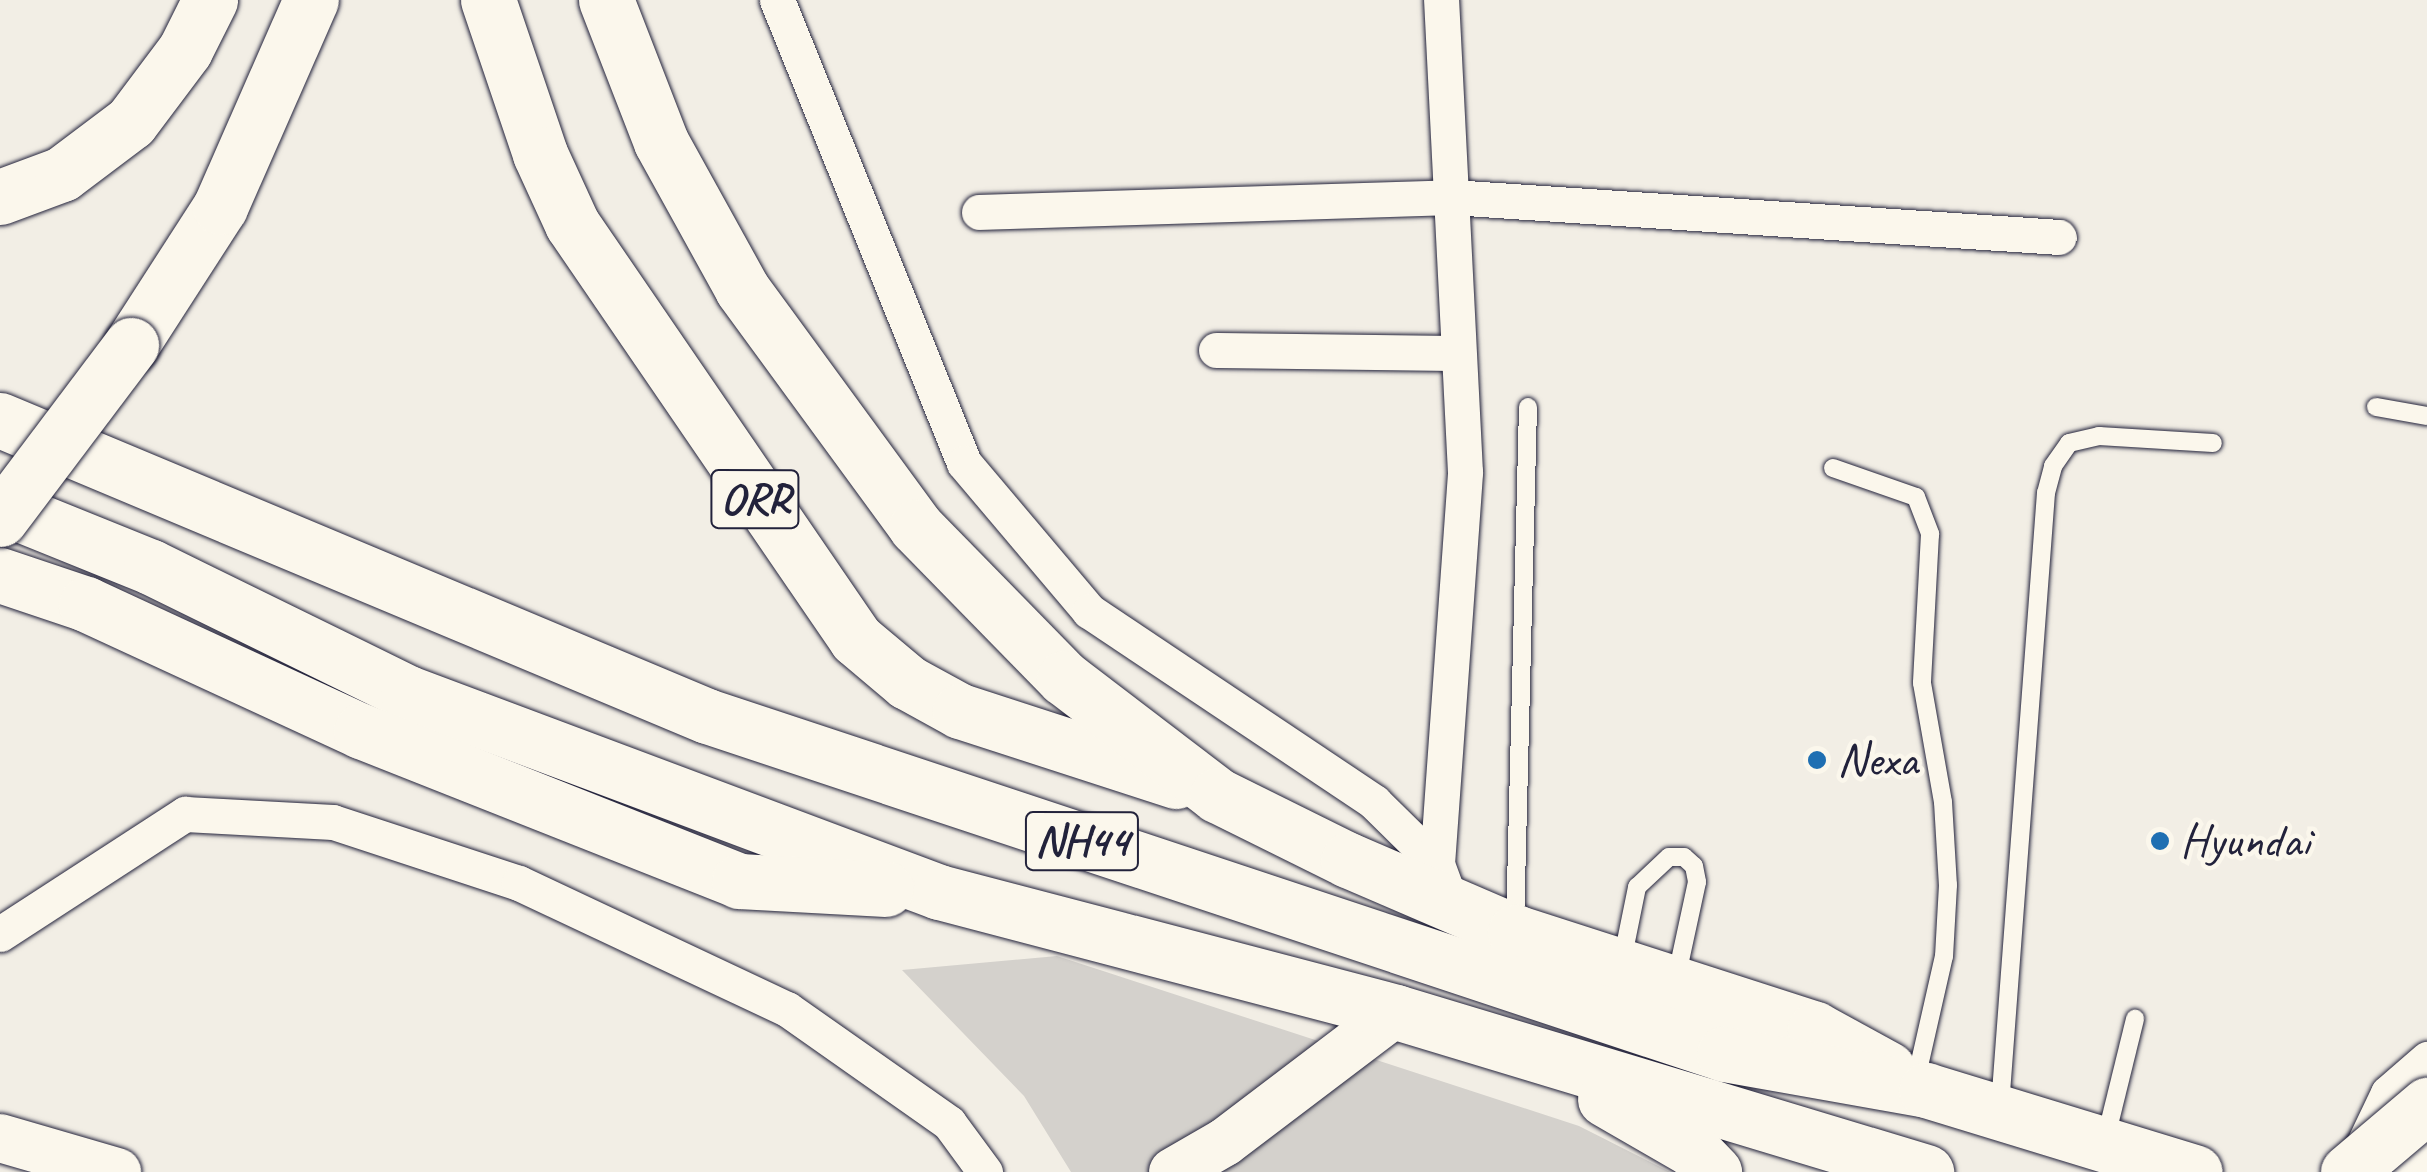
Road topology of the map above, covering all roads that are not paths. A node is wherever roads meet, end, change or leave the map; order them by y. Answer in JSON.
{"nodes":[{"id":1,"x":210,"y":0,"type":"edge"},
{"id":2,"x":311,"y":0,"type":"edge"},
{"id":3,"x":488,"y":0,"type":"edge"},
{"id":4,"x":606,"y":0,"type":"edge"},
{"id":5,"x":776,"y":0,"type":"edge"},
{"id":6,"x":1441,"y":0,"type":"edge"},
{"id":7,"x":1452,"y":196,"type":"junction"},
{"id":8,"x":0,"y":198,"type":"edge"},
{"id":9,"x":979,"y":212,"type":"dead end"},
{"id":10,"x":2060,"y":238,"type":"dead end"},
{"id":11,"x":1216,"y":350,"type":"dead end"},
{"id":12,"x":1455,"y":353,"type":"junction"},
{"id":13,"x":1528,"y":408,"type":"dead end"},
{"id":14,"x":2376,"y":408,"type":"dead end"},
{"id":15,"x":2427,"y":416,"type":"edge"},
{"id":16,"x":0,"y":420,"type":"edge"},
{"id":17,"x":2213,"y":444,"type":"dead end"},
{"id":18,"x":1833,"y":468,"type":"dead end"},
{"id":19,"x":0,"y":506,"type":"edge"},
{"id":20,"x":0,"y":519,"type":"edge"},
{"id":21,"x":0,"y":560,"type":"edge"},
{"id":22,"x":0,"y":576,"type":"edge"},
{"id":23,"x":86,"y":604,"type":"junction"},
{"id":24,"x":1217,"y":794,"type":"junction"},
{"id":25,"x":1444,"y":885,"type":"junction"},
{"id":26,"x":938,"y":892,"type":"junction"},
{"id":27,"x":1515,"y":932,"type":"junction"},
{"id":28,"x":0,"y":934,"type":"edge"},
{"id":29,"x":1621,"y":966,"type":"junction"},
{"id":30,"x":1675,"y":984,"type":"junction"},
{"id":31,"x":1396,"y":1012,"type":"junction"},
{"id":32,"x":2134,"y":1019,"type":"dead end"},
{"id":33,"x":1517,"y":1050,"type":"junction"},
{"id":34,"x":2427,"y":1059,"type":"edge"},
{"id":35,"x":1921,"y":1087,"type":"junction"},
{"id":36,"x":2427,"y":1105,"type":"edge"},
{"id":37,"x":2000,"y":1112,"type":"junction"},
{"id":38,"x":0,"y":1138,"type":"edge"},
{"id":39,"x":2105,"y":1142,"type":"junction"},
{"id":40,"x":2427,"y":1166,"type":"edge"},
{"id":41,"x":2170,"y":1169,"type":"edge"},
{"id":42,"x":117,"y":1172,"type":"edge"},
{"id":43,"x":984,"y":1172,"type":"edge"},
{"id":44,"x":1173,"y":1172,"type":"edge"},
{"id":45,"x":1714,"y":1172,"type":"edge"},
{"id":46,"x":1926,"y":1172,"type":"edge"},
{"id":47,"x":2350,"y":1172,"type":"edge"},
{"id":48,"x":2420,"y":1172,"type":"edge"}],
"edges":[{"from":1,"to":8,"type":"main road"},
{"from":2,"to":20,"type":"main road","bridge":true},
{"from":3,"to":24,"type":"main road","number":"ORR"},
{"from":4,"to":24,"type":"main road","number":"ORR"},
{"from":5,"to":25,"type":"street"},
{"from":6,"to":7,"type":"street"},
{"from":7,"to":9,"type":"street"},
{"from":7,"to":10,"type":"street"},
{"from":7,"to":12,"type":"street"},
{"from":11,"to":12,"type":"street"},
{"from":12,"to":25,"type":"street"},
{"from":13,"to":27,"type":"lane"},
{"from":14,"to":15,"type":"lane"},
{"from":16,"to":35,"type":"main road","number":"NH44"},
{"from":17,"to":37,"type":"lane"},
{"from":18,"to":35,"type":"lane"},
{"from":19,"to":26,"type":"main road","number":"NH44"},
{"from":21,"to":23,"type":"main road"},
{"from":22,"to":23,"type":"main road"},
{"from":23,"to":26,"type":"main road"},
{"from":24,"to":25,"type":"main road","number":"ORR"},
{"from":25,"to":27,"type":"main road","number":"ORR"},
{"from":26,"to":31,"type":"main road","number":"NH44"},
{"from":27,"to":29,"type":"main road","number":"ORR"},
{"from":28,"to":43,"type":"street"},
{"from":29,"to":30,"type":"main road","number":"ORR"},
{"from":29,"to":30,"type":"lane"},
{"from":30,"to":35,"type":"main road","number":"ORR"},
{"from":31,"to":33,"type":"main road","number":"NH44"},
{"from":31,"to":44,"type":"main road"},
{"from":32,"to":39,"type":"lane"},
{"from":33,"to":45,"type":"main road"},
{"from":33,"to":46,"type":"main road","number":"NH44"},
{"from":34,"to":47,"type":"street"},
{"from":35,"to":37,"type":"main road","number":"NH44"},
{"from":36,"to":47,"type":"main road","bridge":true},
{"from":37,"to":39,"type":"main road","number":"NH44"},
{"from":38,"to":42,"type":"main road"},
{"from":39,"to":41,"type":"main road","number":"NH44"},
{"from":40,"to":48,"type":"main road"}]}
